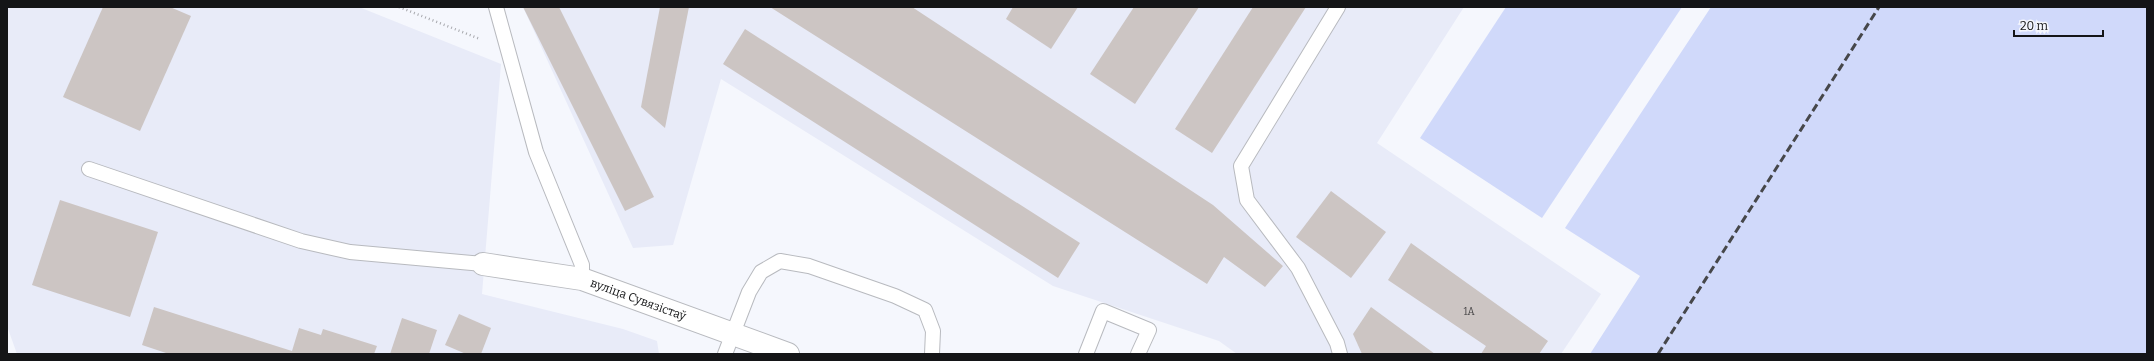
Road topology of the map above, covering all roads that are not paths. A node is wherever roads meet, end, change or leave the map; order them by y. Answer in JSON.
{"nodes":[{"id":1,"x":496,"y":7,"type":"edge"},
{"id":2,"x":1338,"y":7,"type":"edge"},
{"id":3,"x":89,"y":169,"type":"dead end"},
{"id":4,"x":484,"y":264,"type":"joint"},
{"id":5,"x":582,"y":279,"type":"junction"},
{"id":6,"x":733,"y":333,"type":"junction"},
{"id":7,"x":725,"y":354,"type":"edge"},
{"id":8,"x":788,"y":354,"type":"edge"},
{"id":9,"x":932,"y":354,"type":"edge"},
{"id":10,"x":1086,"y":354,"type":"edge"},
{"id":11,"x":1138,"y":354,"type":"edge"},
{"id":12,"x":1340,"y":354,"type":"edge"}],
"edges":[{"from":1,"to":5,"type":"lane"},
{"from":2,"to":12,"type":"lane"},
{"from":3,"to":4,"type":"lane"},
{"from":4,"to":5,"type":"street","name":"вуліца Сувязістаў"},
{"from":5,"to":6,"type":"street","name":"вуліца Сувязістаў"},
{"from":6,"to":7,"type":"lane"},
{"from":6,"to":8,"type":"street","name":"вуліца Сувязістаў"},
{"from":6,"to":9,"type":"lane"},
{"from":10,"to":11,"type":"lane"}]}
